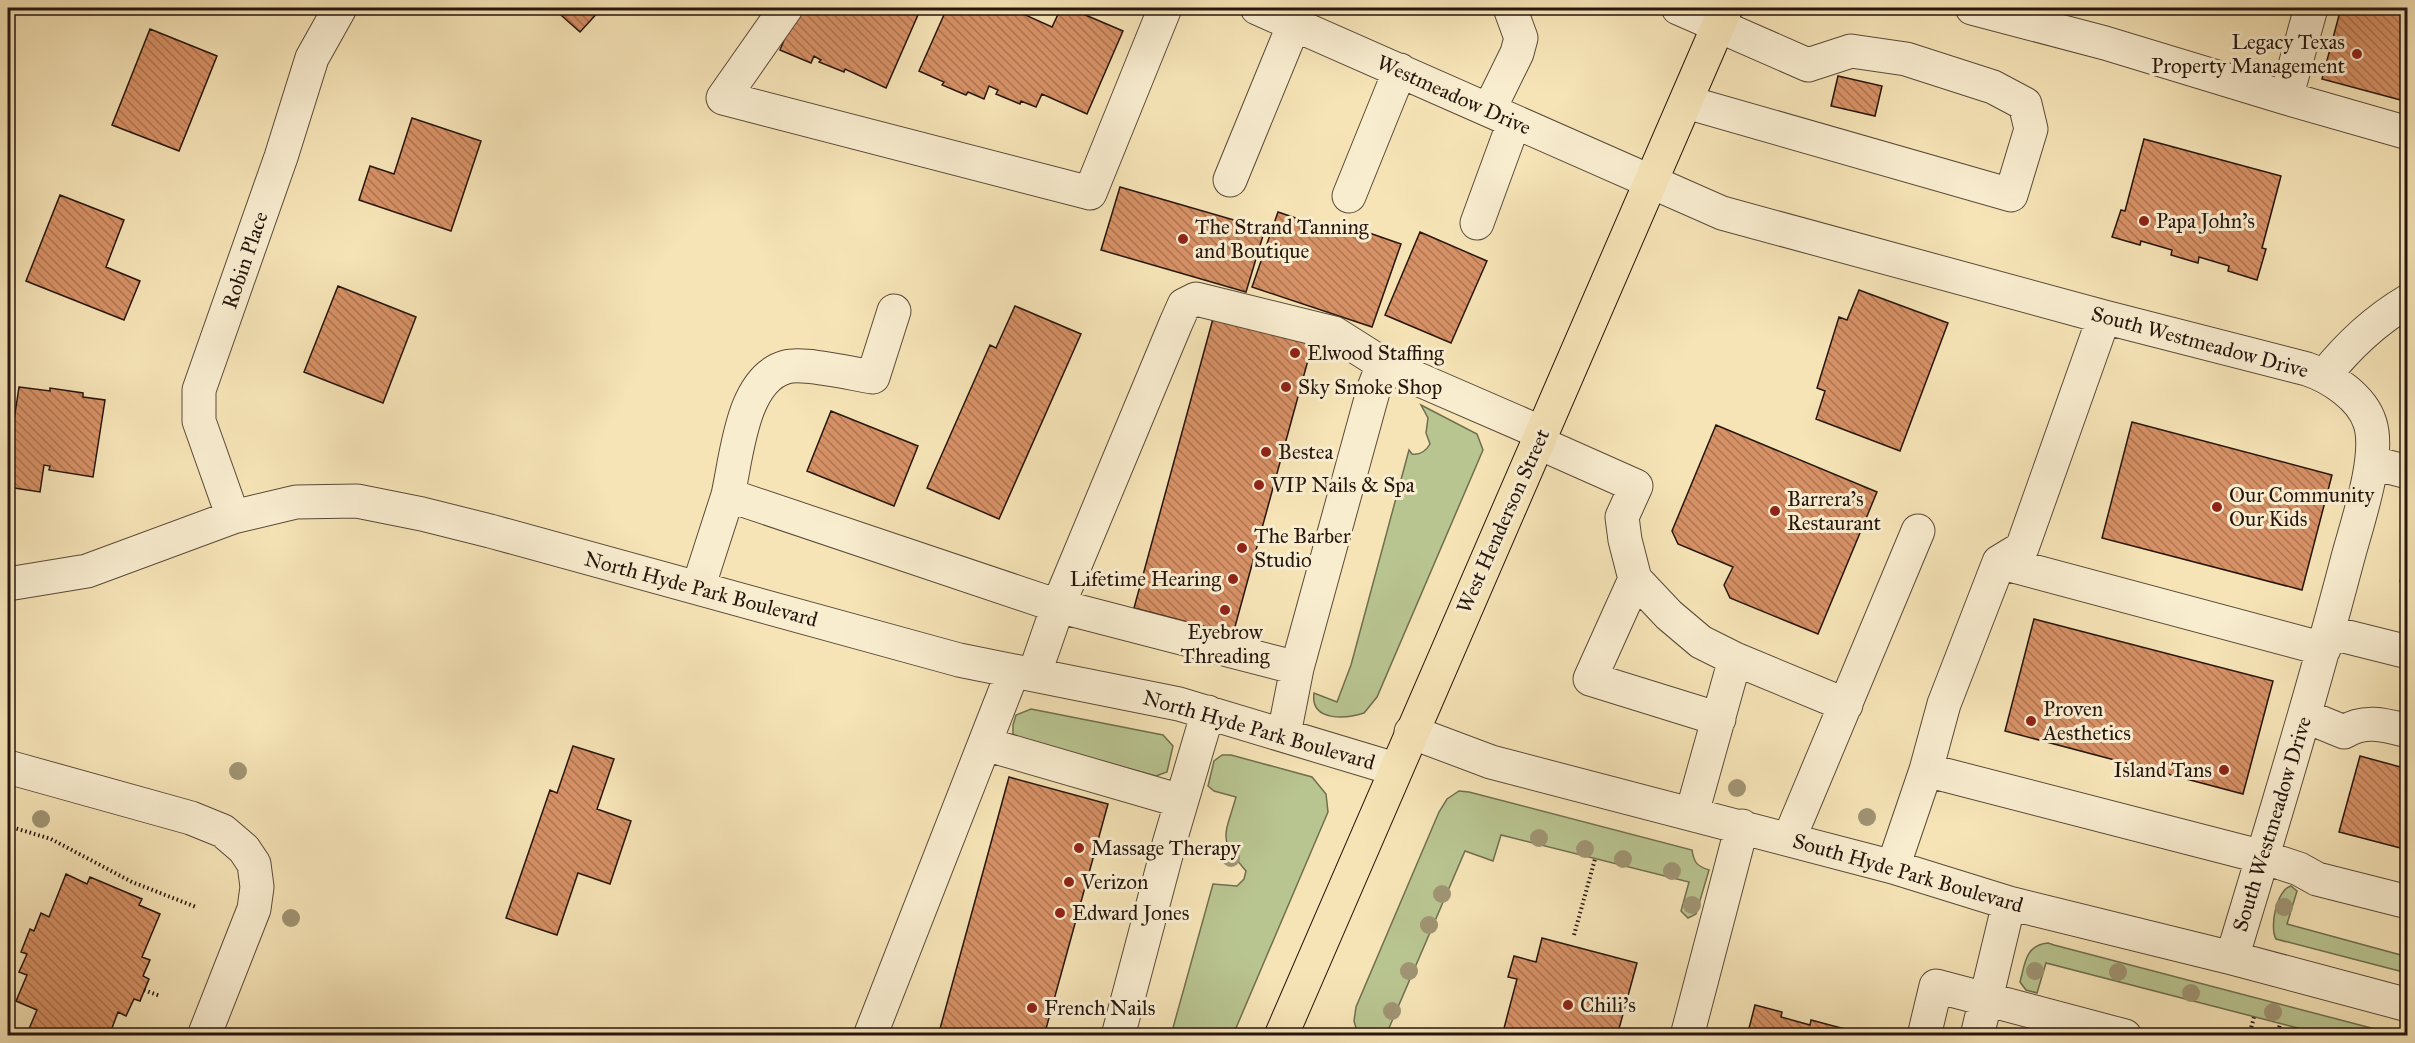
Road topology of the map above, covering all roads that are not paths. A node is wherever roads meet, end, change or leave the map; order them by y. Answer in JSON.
{"nodes":[{"id":1,"x":340,"y":8,"type":"edge"},
{"id":2,"x":786,"y":8,"type":"edge"},
{"id":3,"x":1165,"y":8,"type":"edge"},
{"id":4,"x":1257,"y":8,"type":"edge"},
{"id":5,"x":1510,"y":8,"type":"edge"},
{"id":6,"x":1677,"y":8,"type":"edge"},
{"id":7,"x":1971,"y":8,"type":"edge"},
{"id":8,"x":2308,"y":8,"type":"edge"},
{"id":9,"x":1723,"y":16,"type":"edge"},
{"id":10,"x":1294,"y":24,"type":"junction"},
{"id":11,"x":1400,"y":70,"type":"junction"},
{"id":12,"x":2286,"y":98,"type":"junction"},
{"id":13,"x":1686,"y":102,"type":"junction"},
{"id":14,"x":1501,"y":116,"type":"junction"},
{"id":15,"x":2408,"y":133,"type":"edge"},
{"id":16,"x":1230,"y":180,"type":"dead end"},
{"id":17,"x":1651,"y":183,"type":"junction"},
{"id":18,"x":1349,"y":196,"type":"dead end"},
{"id":19,"x":1477,"y":224,"type":"dead end"},
{"id":20,"x":2408,"y":301,"type":"edge"},
{"id":21,"x":894,"y":311,"type":"dead end"},
{"id":22,"x":2104,"y":317,"type":"junction"},
{"id":23,"x":1383,"y":364,"type":"junction"},
{"id":24,"x":2325,"y":375,"type":"junction"},
{"id":25,"x":1539,"y":438,"type":"junction"},
{"id":26,"x":2373,"y":464,"type":"junction"},
{"id":27,"x":2408,"y":472,"type":"edge"},
{"id":28,"x":728,"y":495,"type":"junction"},
{"id":29,"x":233,"y":517,"type":"junction"},
{"id":30,"x":1918,"y":531,"type":"dead end"},
{"id":31,"x":1999,"y":562,"type":"junction"},
{"id":32,"x":1635,"y":579,"type":"junction"},
{"id":33,"x":8,"y":584,"type":"edge"},
{"id":34,"x":698,"y":588,"type":"junction"},
{"id":35,"x":1058,"y":606,"type":"junction"},
{"id":36,"x":2326,"y":640,"type":"junction"},
{"id":37,"x":2408,"y":652,"type":"edge"},
{"id":38,"x":1735,"y":659,"type":"junction"},
{"id":39,"x":1297,"y":668,"type":"junction"},
{"id":40,"x":1023,"y":673,"type":"junction"},
{"id":41,"x":1846,"y":705,"type":"junction"},
{"id":42,"x":1208,"y":712,"type":"junction"},
{"id":43,"x":2305,"y":716,"type":"junction"},
{"id":44,"x":1719,"y":718,"type":"junction"},
{"id":45,"x":2408,"y":731,"type":"edge"},
{"id":46,"x":1411,"y":732,"type":"junction"},
{"id":47,"x":1284,"y":734,"type":"junction"},
{"id":48,"x":985,"y":744,"type":"junction"},
{"id":49,"x":8,"y":767,"type":"edge"},
{"id":50,"x":1395,"y":769,"type":"junction"},
{"id":51,"x":1926,"y":770,"type":"junction"},
{"id":52,"x":1181,"y":801,"type":"junction"},
{"id":53,"x":1692,"y":813,"type":"junction"},
{"id":54,"x":1742,"y":826,"type":"junction"},
{"id":55,"x":1789,"y":839,"type":"junction"},
{"id":56,"x":2263,"y":857,"type":"junction"},
{"id":57,"x":1893,"y":867,"type":"junction"},
{"id":58,"x":2408,"y":902,"type":"edge"},
{"id":59,"x":2009,"y":903,"type":"junction"},
{"id":60,"x":2232,"y":958,"type":"junction"},
{"id":61,"x":1986,"y":998,"type":"junction"},
{"id":62,"x":2408,"y":1005,"type":"edge"},
{"id":63,"x":2079,"y":1030,"type":"edge"},
{"id":64,"x":204,"y":1035,"type":"edge"},
{"id":65,"x":870,"y":1035,"type":"edge"},
{"id":66,"x":1118,"y":1035,"type":"edge"},
{"id":67,"x":1281,"y":1035,"type":"edge"},
{"id":68,"x":1687,"y":1035,"type":"edge"},
{"id":69,"x":1924,"y":1035,"type":"edge"},
{"id":70,"x":1977,"y":1035,"type":"edge"},
{"id":71,"x":2125,"y":1035,"type":"edge"}],
"edges":[{"from":1,"to":29,"type":"street","name":"Robin Place"},
{"from":2,"to":3,"type":"street"},
{"from":4,"to":10,"type":"street","name":"Westmeadow Drive"},
{"from":5,"to":14,"type":"street"},
{"from":6,"to":9,"type":"street"},
{"from":7,"to":12,"type":"street"},
{"from":8,"to":12,"type":"street"},
{"from":9,"to":13,"type":"main road","name":"West Henderson Street"},
{"from":9,"to":13,"type":"street"},
{"from":10,"to":11,"type":"street","name":"Westmeadow Drive"},
{"from":10,"to":16,"type":"street"},
{"from":11,"to":14,"type":"street","name":"Westmeadow Drive"},
{"from":11,"to":18,"type":"street"},
{"from":12,"to":15,"type":"street"},
{"from":13,"to":17,"type":"main road","name":"West Henderson Street"},
{"from":14,"to":17,"type":"street","name":"Westmeadow Drive"},
{"from":14,"to":19,"type":"street"},
{"from":17,"to":22,"type":"street","name":"South Westmeadow Drive"},
{"from":17,"to":25,"type":"main road","name":"West Henderson Street"},
{"from":20,"to":24,"type":"street"},
{"from":21,"to":28,"type":"street"},
{"from":22,"to":24,"type":"street","name":"South Westmeadow Drive"},
{"from":22,"to":31,"type":"street"},
{"from":23,"to":25,"type":"street"},
{"from":23,"to":35,"type":"street"},
{"from":23,"to":39,"type":"street"},
{"from":24,"to":26,"type":"street","name":"South Westmeadow Drive"},
{"from":25,"to":32,"type":"street"},
{"from":25,"to":46,"type":"main road","name":"West Henderson Street"},
{"from":26,"to":27,"type":"street"},
{"from":26,"to":36,"type":"street","name":"South Westmeadow Drive"},
{"from":28,"to":34,"type":"street"},
{"from":28,"to":35,"type":"street"},
{"from":29,"to":33,"type":"street","name":"North Hyde Park Boulevard"},
{"from":29,"to":34,"type":"street","name":"North Hyde Park Boulevard"},
{"from":30,"to":41,"type":"street"},
{"from":31,"to":36,"type":"street"},
{"from":31,"to":51,"type":"street"},
{"from":32,"to":38,"type":"street"},
{"from":32,"to":44,"type":"street"},
{"from":34,"to":40,"type":"street","name":"North Hyde Park Boulevard"},
{"from":35,"to":39,"type":"street"},
{"from":35,"to":40,"type":"street"},
{"from":36,"to":37,"type":"street"},
{"from":36,"to":43,"type":"street","name":"South Westmeadow Drive"},
{"from":38,"to":41,"type":"street"},
{"from":38,"to":44,"type":"street"},
{"from":39,"to":47,"type":"street"},
{"from":40,"to":42,"type":"street","name":"North Hyde Park Boulevard"},
{"from":40,"to":48,"type":"street"},
{"from":41,"to":55,"type":"street"},
{"from":42,"to":47,"type":"street","name":"North Hyde Park Boulevard"},
{"from":42,"to":52,"type":"street"},
{"from":43,"to":45,"type":"street"},
{"from":43,"to":56,"type":"street","name":"South Westmeadow Drive"},
{"from":44,"to":53,"type":"street"},
{"from":46,"to":50,"type":"main road","name":"West Henderson Street"},
{"from":46,"to":53,"type":"street","name":"South Hyde Park Boulevard"},
{"from":47,"to":50,"type":"street","name":"North Hyde Park Boulevard"},
{"from":48,"to":52,"type":"street"},
{"from":48,"to":65,"type":"street"},
{"from":49,"to":64,"type":"street"},
{"from":50,"to":67,"type":"main road","name":"West Henderson Street"},
{"from":51,"to":56,"type":"street"},
{"from":51,"to":57,"type":"street"},
{"from":52,"to":66,"type":"street"},
{"from":53,"to":54,"type":"street","name":"South Hyde Park Boulevard"},
{"from":54,"to":55,"type":"street","name":"South Hyde Park Boulevard"},
{"from":54,"to":68,"type":"street"},
{"from":55,"to":57,"type":"street","name":"South Hyde Park Boulevard"},
{"from":56,"to":58,"type":"street"},
{"from":56,"to":60,"type":"street","name":"South Westmeadow Drive"},
{"from":57,"to":59,"type":"street","name":"South Hyde Park Boulevard"},
{"from":59,"to":60,"type":"street","name":"South Hyde Park Boulevard"},
{"from":59,"to":61,"type":"street"},
{"from":60,"to":62,"type":"street","name":"South Hyde Park Boulevard"},
{"from":61,"to":63,"type":"street"},
{"from":61,"to":69,"type":"street"},
{"from":61,"to":70,"type":"street"},
{"from":63,"to":71,"type":"street"}]}
